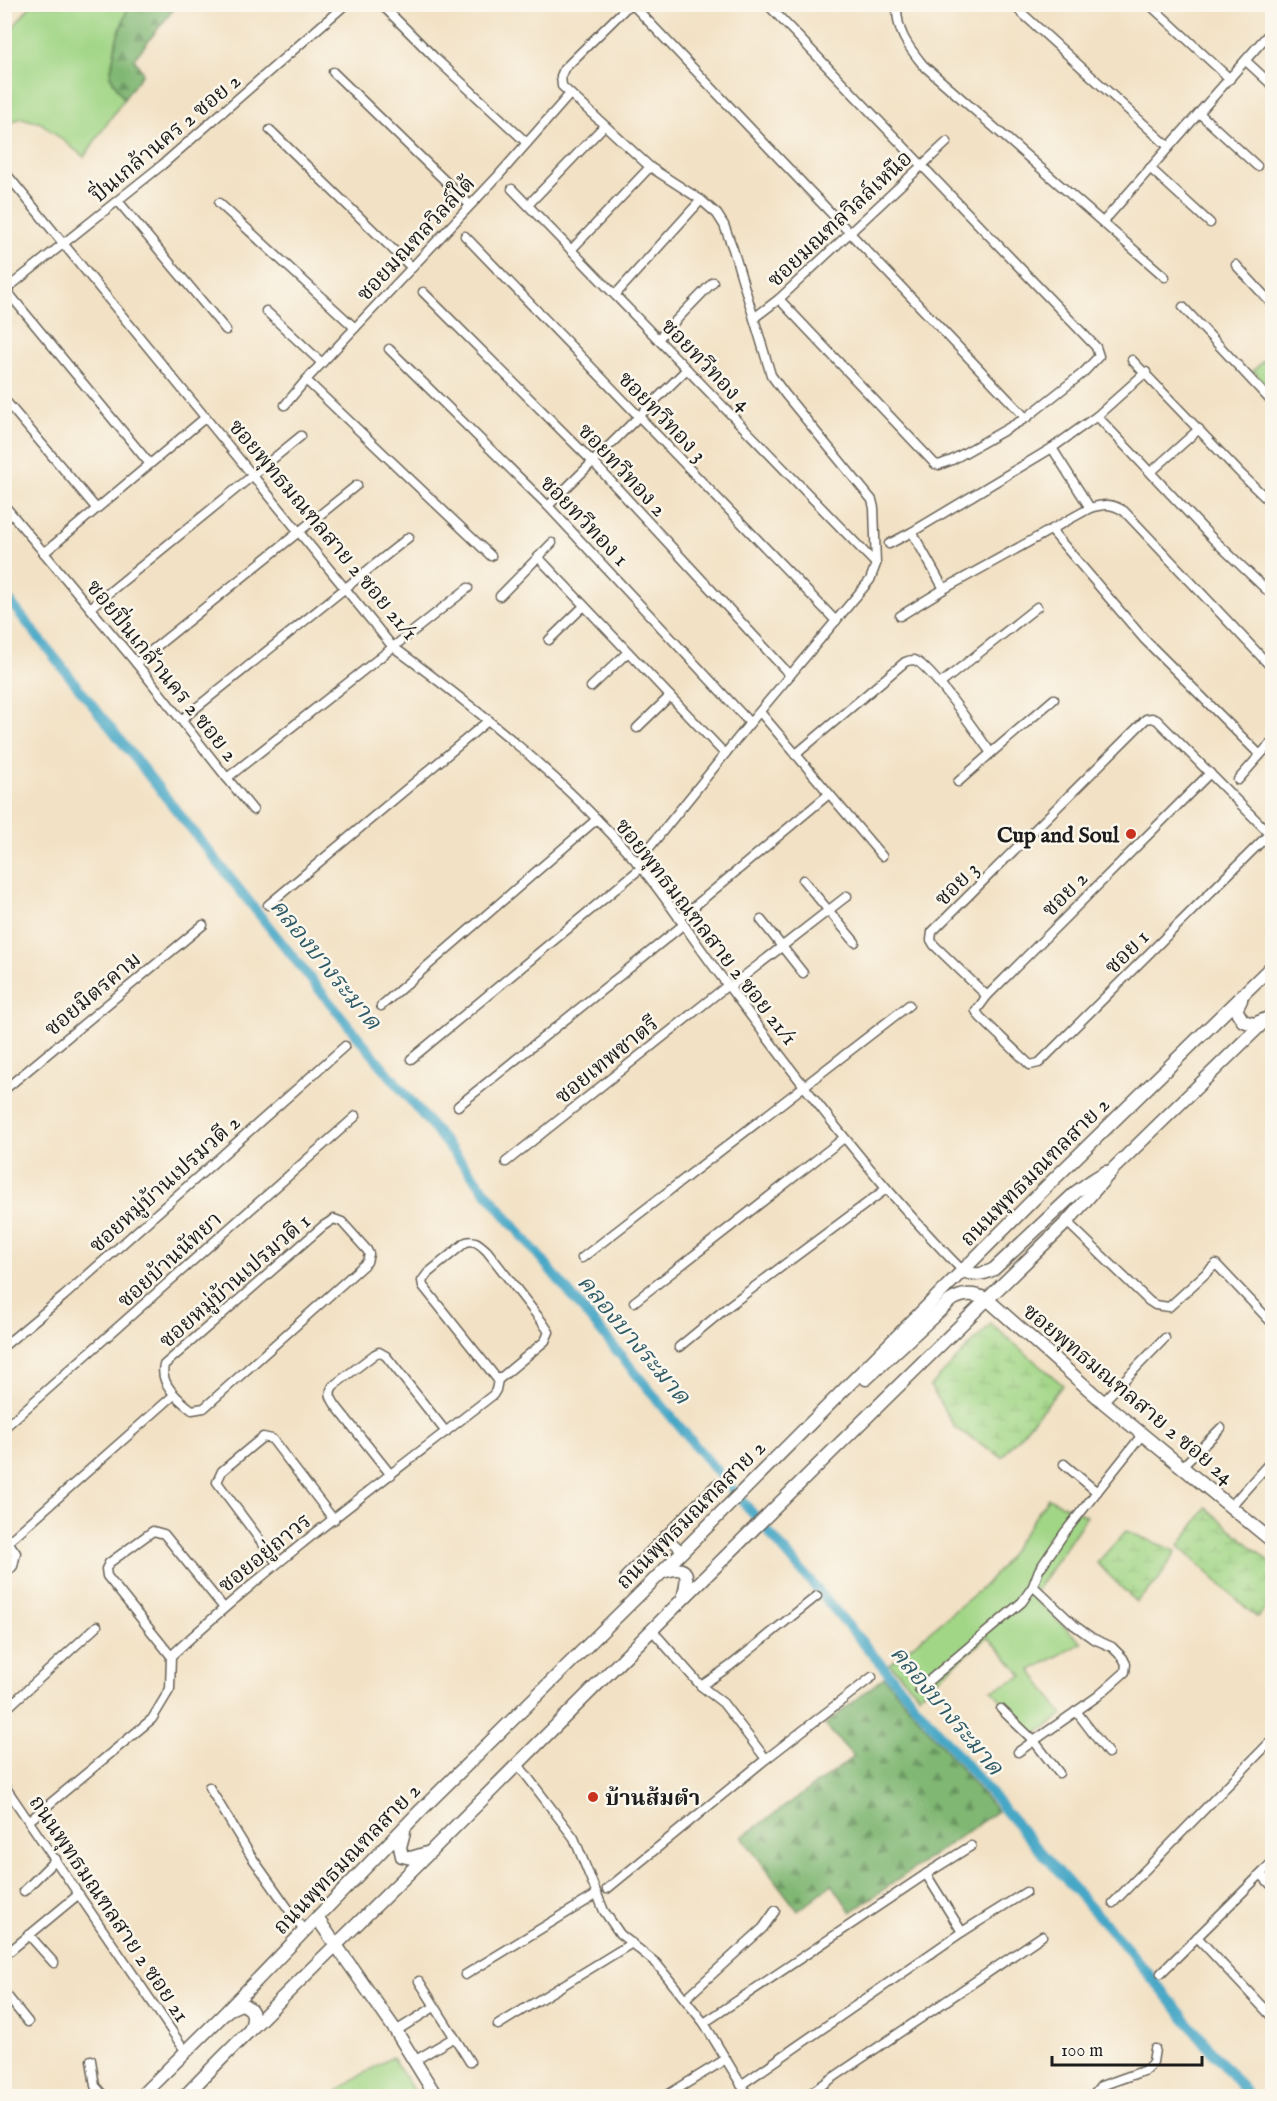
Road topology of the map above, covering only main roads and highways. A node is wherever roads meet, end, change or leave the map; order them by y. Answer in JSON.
{"nodes":[{"id":1,"x":1272,"y":966,"type":"edge"},
{"id":2,"x":1243,"y":996,"type":"junction"},
{"id":3,"x":1271,"y":1016,"type":"edge"},
{"id":4,"x":1113,"y":1168,"type":"junction"},
{"id":5,"x":963,"y":1271,"type":"junction"},
{"id":6,"x":987,"y":1299,"type":"junction"},
{"id":7,"x":842,"y":1393,"type":"junction"},
{"id":8,"x":1272,"y":1541,"type":"edge"},
{"id":9,"x":662,"y":1573,"type":"junction"},
{"id":10,"x":684,"y":1598,"type":"junction"},
{"id":11,"x":405,"y":1828,"type":"junction"},
{"id":12,"x":431,"y":1851,"type":"junction"},
{"id":13,"x":317,"y":1918,"type":"junction"},
{"id":14,"x":336,"y":1946,"type":"junction"},
{"id":15,"x":226,"y":2011,"type":"junction"},
{"id":16,"x":250,"y":2029,"type":"junction"},
{"id":17,"x":141,"y":2097,"type":"edge"},
{"id":18,"x":184,"y":2097,"type":"edge"},
{"id":19,"x":436,"y":2097,"type":"edge"}],
"edges":[{"from":1,"to":2,"type":"main road","name":"ถนนพุทธมณฑลสาย 2"},
{"from":2,"to":3,"type":"main road"},
{"from":2,"to":5,"type":"main road","name":"ถนนพุทธมณฑลสาย 2"},
{"from":3,"to":4,"type":"main road"},
{"from":4,"to":5,"type":"main road"},
{"from":4,"to":6,"type":"main road"},
{"from":5,"to":7,"type":"main road","name":"ถนนพุทธมณฑลสาย 2"},
{"from":6,"to":7,"type":"main road"},
{"from":6,"to":8,"type":"main road","name":"ซอยพุทธมณฑลสาย 2 ซอย 24"},
{"from":6,"to":10,"type":"main road"},
{"from":7,"to":9,"type":"main road","name":"ถนนพุทธมณฑลสาย 2"},
{"from":9,"to":10,"type":"main road"},
{"from":9,"to":11,"type":"main road","name":"ถนนพุทธมณฑลสาย 2"},
{"from":10,"to":12,"type":"main road"},
{"from":11,"to":12,"type":"main road"},
{"from":11,"to":13,"type":"main road","name":"ถนนพุทธมณฑลสาย 2"},
{"from":12,"to":14,"type":"main road"},
{"from":13,"to":14,"type":"main road"},
{"from":13,"to":15,"type":"main road","name":"ถนนพุทธมณฑลสาย 2"},
{"from":14,"to":16,"type":"main road"},
{"from":14,"to":19,"type":"main road"},
{"from":15,"to":16,"type":"main road"},
{"from":15,"to":17,"type":"main road","name":"ถนนพุทธมณฑลสาย 2"},
{"from":16,"to":18,"type":"main road"}]}
